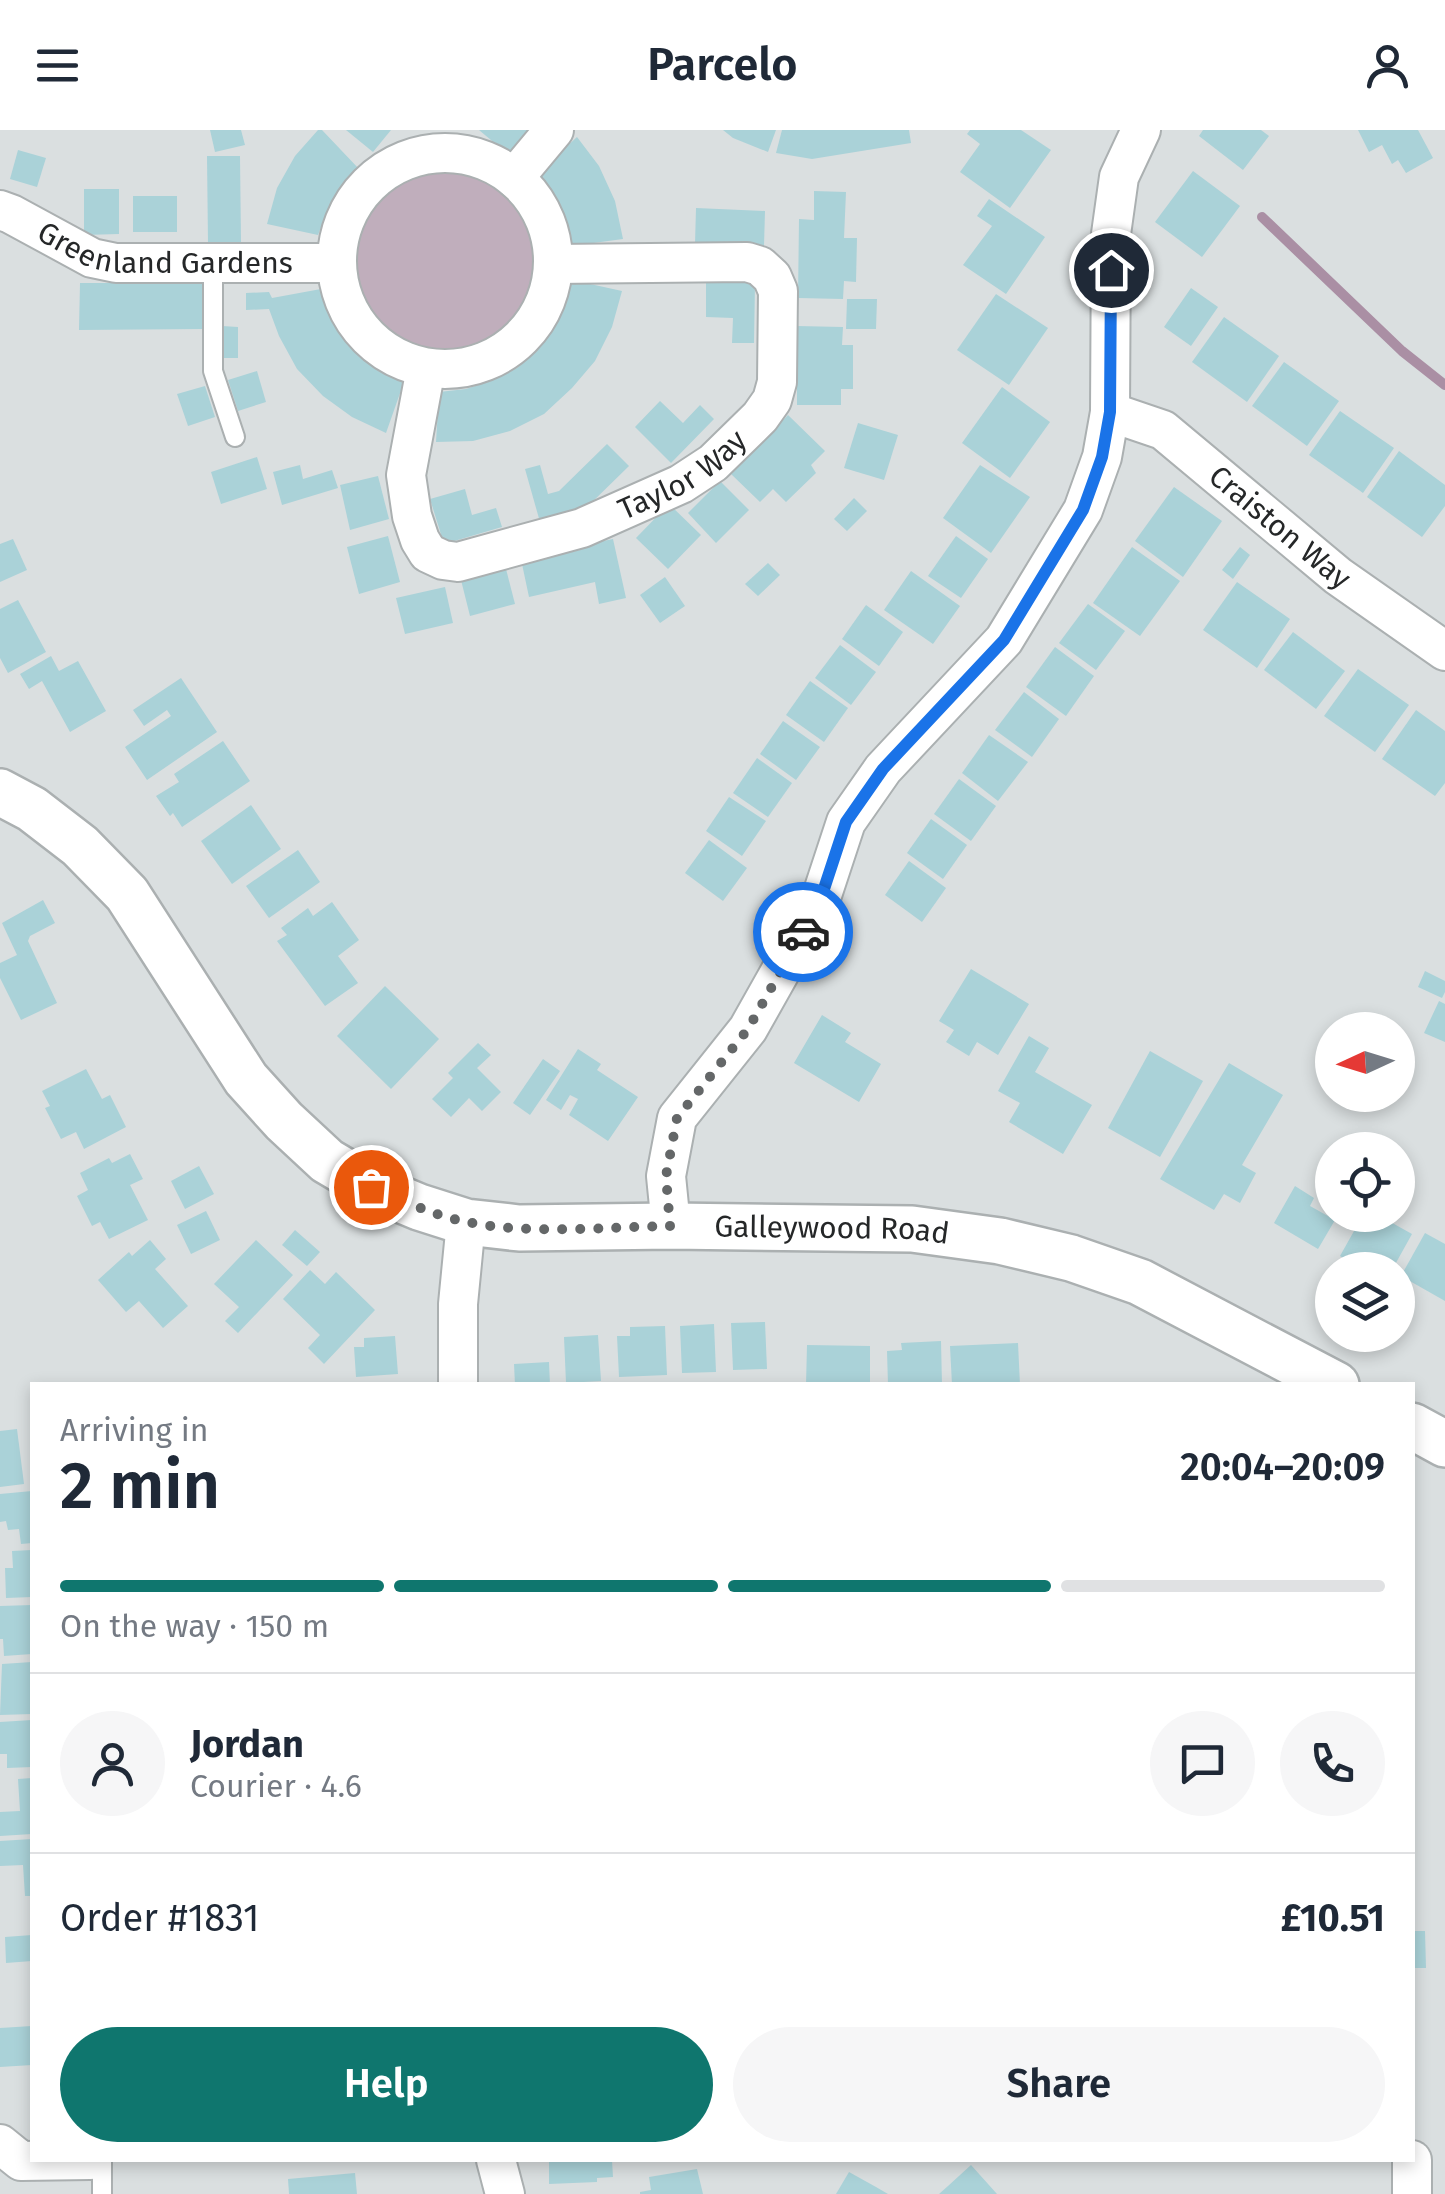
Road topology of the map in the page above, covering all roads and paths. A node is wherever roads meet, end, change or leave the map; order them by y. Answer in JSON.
{"nodes":[{"id":1,"x":554,"y":130,"type":"edge"},
{"id":2,"x":1141,"y":130,"type":"edge"},
{"id":3,"x":424,"y":142,"type":"edge"},
{"id":4,"x":514,"y":178,"type":"junction"},
{"id":5,"x":0,"y":210,"type":"edge"},
{"id":6,"x":213,"y":263,"type":"junction"},
{"id":7,"x":336,"y":263,"type":"junction"},
{"id":8,"x":553,"y":264,"type":"junction"},
{"id":9,"x":426,"y":368,"type":"junction"},
{"id":10,"x":1110,"y":412,"type":"junction"},
{"id":11,"x":235,"y":437,"type":"dead end"},
{"id":12,"x":1445,"y":651,"type":"edge"},
{"id":13,"x":0,"y":792,"type":"edge"},
{"id":14,"x":466,"y":1222,"type":"junction"},
{"id":15,"x":670,"y":1226,"type":"junction"},
{"id":16,"x":458,"y":1382,"type":"edge"},
{"id":17,"x":1330,"y":1382,"type":"edge"},
{"id":18,"x":1415,"y":1428,"type":"edge"},
{"id":19,"x":1445,"y":1444,"type":"edge"},
{"id":20,"x":0,"y":2144,"type":"edge"},
{"id":21,"x":30,"y":2161,"type":"edge"},
{"id":22,"x":102,"y":2162,"type":"edge"},
{"id":23,"x":497,"y":2162,"type":"edge"},
{"id":24,"x":1412,"y":2162,"type":"edge"},
{"id":25,"x":102,"y":2194,"type":"edge"},
{"id":26,"x":505,"y":2194,"type":"edge"},
{"id":27,"x":1412,"y":2194,"type":"edge"}],
"edges":[{"from":1,"to":4,"type":"street"},
{"from":2,"to":10,"type":"street"},
{"from":3,"to":4,"type":"street","name":"Greenland Gardens"},
{"from":3,"to":7,"type":"street","name":"Greenland Gardens"},
{"from":4,"to":8,"type":"street","name":"Greenland Gardens"},
{"from":5,"to":6,"type":"street","name":"Greenland Gardens"},
{"from":6,"to":7,"type":"street","name":"Greenland Gardens"},
{"from":6,"to":11,"type":"lane"},
{"from":7,"to":9,"type":"street","name":"Greenland Gardens"},
{"from":8,"to":9,"type":"street","name":"Greenland Gardens"},
{"from":8,"to":9,"type":"street","name":"Taylor Way"},
{"from":10,"to":12,"type":"street","name":"Craiston Way"},
{"from":10,"to":15,"type":"street"},
{"from":13,"to":14,"type":"street","name":"Galleywood Road"},
{"from":14,"to":15,"type":"street","name":"Galleywood Road"},
{"from":14,"to":16,"type":"street"},
{"from":15,"to":17,"type":"street","name":"Galleywood Road"},
{"from":18,"to":19,"type":"street"},
{"from":20,"to":21,"type":"street"},
{"from":22,"to":25,"type":"lane"},
{"from":23,"to":26,"type":"street"},
{"from":24,"to":27,"type":"street"}]}
